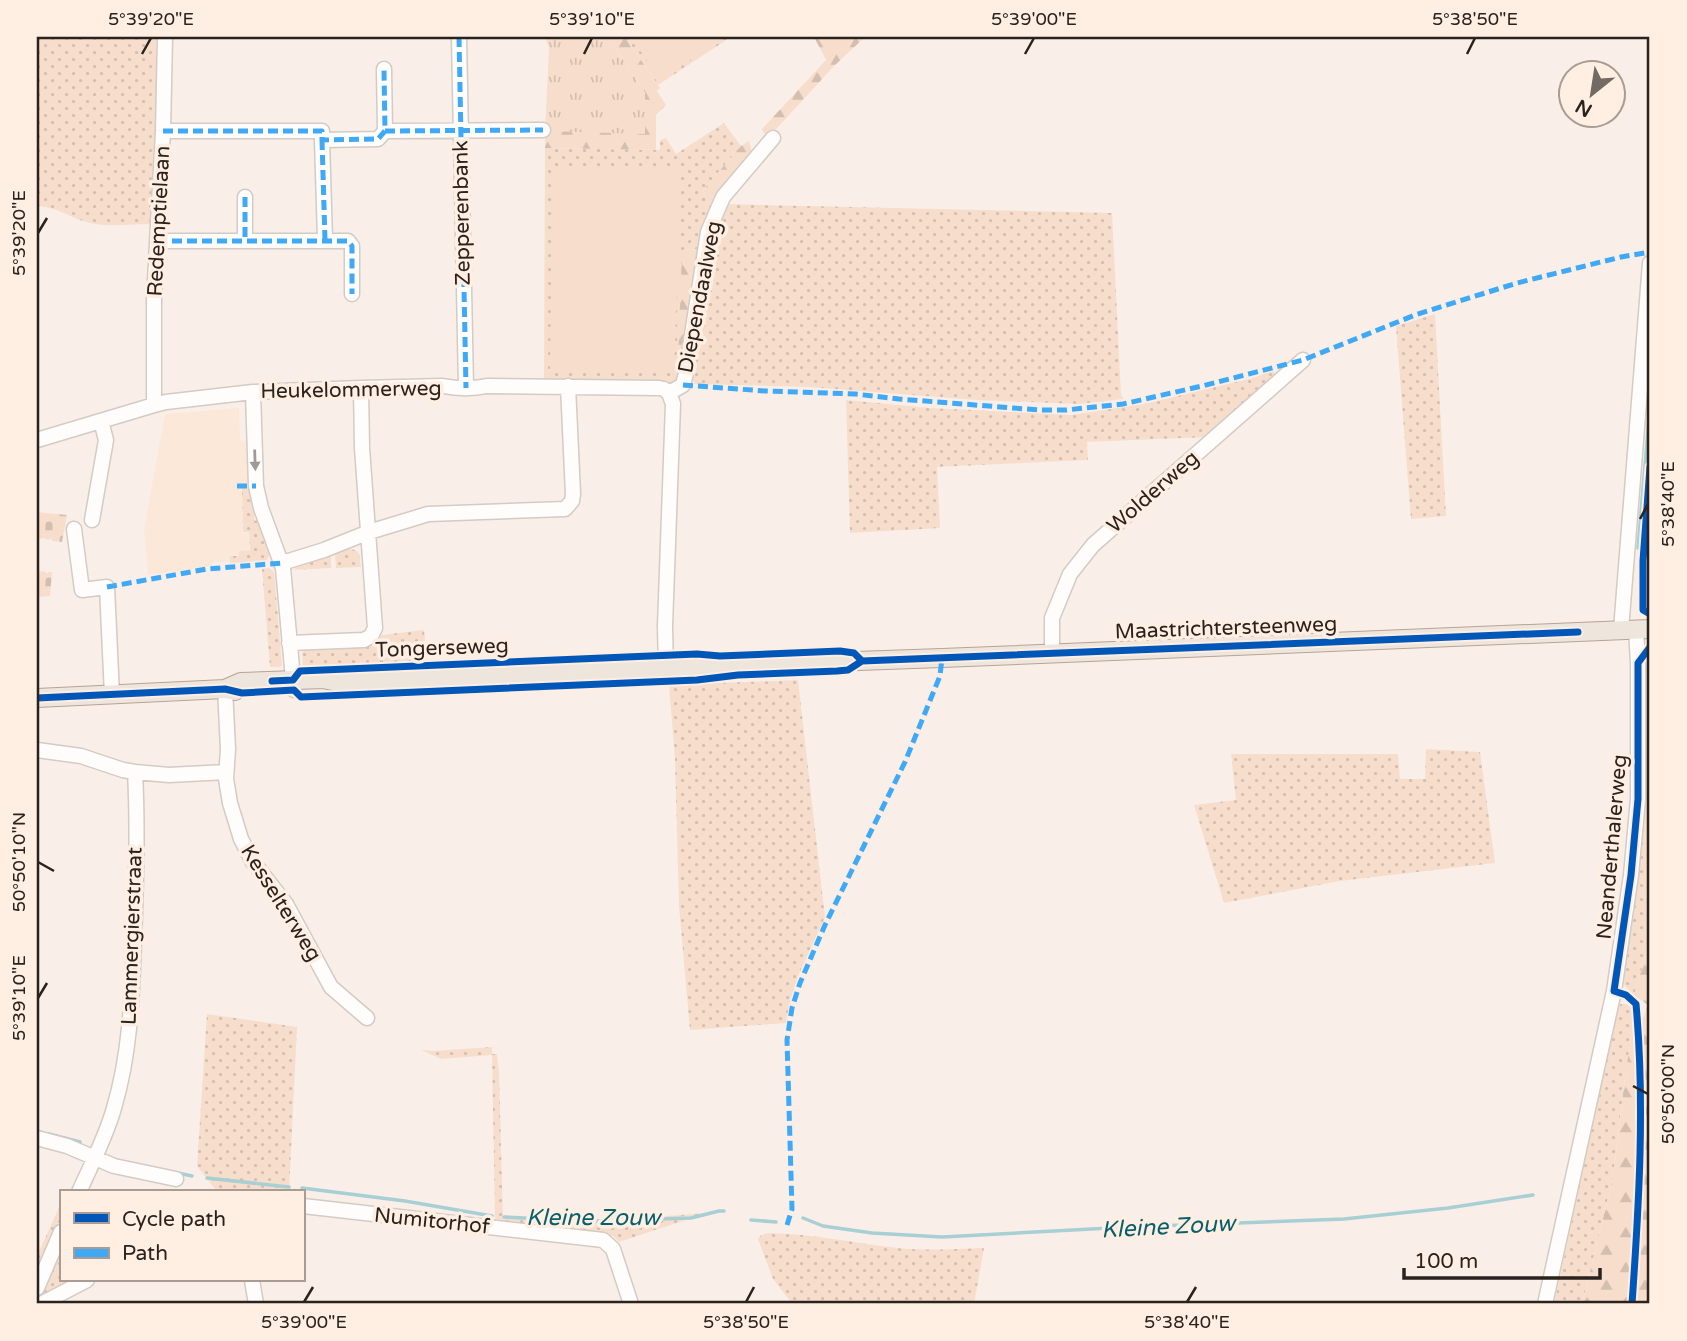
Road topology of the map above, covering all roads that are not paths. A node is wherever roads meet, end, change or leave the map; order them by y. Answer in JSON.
{"nodes":[{"id":1,"x":164,"y":37,"type":"edge"},
{"id":2,"x":459,"y":37,"type":"edge"},
{"id":3,"x":384,"y":69,"type":"dead end"},
{"id":4,"x":543,"y":130,"type":"dead end"},
{"id":5,"x":163,"y":131,"type":"junction"},
{"id":6,"x":385,"y":131,"type":"junction"},
{"id":7,"x":461,"y":131,"type":"junction"},
{"id":8,"x":773,"y":138,"type":"dead end"},
{"id":9,"x":322,"y":140,"type":"junction"},
{"id":10,"x":245,"y":198,"type":"dead end"},
{"id":11,"x":245,"y":240,"type":"junction"},
{"id":12,"x":325,"y":240,"type":"junction"},
{"id":13,"x":157,"y":242,"type":"junction"},
{"id":14,"x":1650,"y":263,"type":"edge"},
{"id":15,"x":352,"y":294,"type":"dead end"},
{"id":16,"x":1303,"y":359,"type":"dead end"},
{"id":17,"x":568,"y":386,"type":"junction"},
{"id":18,"x":361,"y":388,"type":"junction"},
{"id":19,"x":466,"y":388,"type":"junction"},
{"id":20,"x":253,"y":392,"type":"junction"},
{"id":21,"x":669,"y":393,"type":"junction"},
{"id":22,"x":154,"y":405,"type":"junction"},
{"id":23,"x":101,"y":421,"type":"junction"},
{"id":24,"x":37,"y":440,"type":"edge"},
{"id":25,"x":92,"y":520,"type":"dead end"},
{"id":26,"x":74,"y":529,"type":"dead end"},
{"id":27,"x":369,"y":532,"type":"junction"},
{"id":28,"x":282,"y":564,"type":"junction"},
{"id":29,"x":1636,"y":629,"type":"edge"},
{"id":30,"x":289,"y":643,"type":"junction"},
{"id":31,"x":1052,"y":653,"type":"junction"},
{"id":32,"x":666,"y":668,"type":"junction"},
{"id":33,"x":293,"y":685,"type":"junction"},
{"id":34,"x":225,"y":689,"type":"junction"},
{"id":35,"x":112,"y":695,"type":"junction"},
{"id":36,"x":37,"y":698,"type":"edge"},
{"id":37,"x":37,"y":750,"type":"edge"},
{"id":38,"x":135,"y":772,"type":"junction"},
{"id":39,"x":226,"y":772,"type":"junction"},
{"id":40,"x":367,"y":1018,"type":"dead end"},
{"id":41,"x":37,"y":1138,"type":"edge"},
{"id":42,"x":94,"y":1157,"type":"junction"},
{"id":43,"x":176,"y":1179,"type":"dead end"},
{"id":44,"x":80,"y":1190,"type":"edge"},
{"id":45,"x":304,"y":1206,"type":"edge"},
{"id":46,"x":60,"y":1234,"type":"edge"},
{"id":47,"x":83,"y":1282,"type":"edge"},
{"id":48,"x":252,"y":1282,"type":"edge"},
{"id":49,"x":37,"y":1288,"type":"edge"},
{"id":50,"x":41,"y":1304,"type":"edge"},
{"id":51,"x":256,"y":1304,"type":"edge"},
{"id":52,"x":631,"y":1304,"type":"edge"},
{"id":53,"x":1545,"y":1304,"type":"edge"}],
"edges":[{"from":1,"to":5,"type":"street","name":"Redemptielaan"},
{"from":2,"to":7,"type":"street","name":"Zepperenbank"},
{"from":3,"to":6,"type":"street"},
{"from":4,"to":7,"type":"street"},
{"from":5,"to":9,"type":"street"},
{"from":5,"to":13,"type":"street","name":"Redemptielaan"},
{"from":6,"to":7,"type":"street"},
{"from":6,"to":9,"type":"street"},
{"from":7,"to":19,"type":"street","name":"Zepperenbank"},
{"from":8,"to":21,"type":"street","name":"Diependaalweg"},
{"from":9,"to":12,"type":"street"},
{"from":10,"to":11,"type":"street"},
{"from":11,"to":12,"type":"street"},
{"from":11,"to":13,"type":"street"},
{"from":12,"to":15,"type":"street"},
{"from":13,"to":22,"type":"street","name":"Redemptielaan"},
{"from":14,"to":29,"type":"street","name":"Neanderthalerweg"},
{"from":16,"to":31,"type":"street","name":"Wolderweg"},
{"from":17,"to":19,"type":"street","name":"Heukelommerweg"},
{"from":17,"to":21,"type":"street","name":"Heukelommerweg"},
{"from":17,"to":27,"type":"street"},
{"from":18,"to":19,"type":"street","name":"Heukelommerweg"},
{"from":18,"to":20,"type":"street","name":"Heukelommerweg"},
{"from":18,"to":27,"type":"street"},
{"from":20,"to":22,"type":"street","name":"Heukelommerweg"},
{"from":20,"to":28,"type":"street","one_way":true},
{"from":21,"to":32,"type":"street","name":"Diependaalweg"},
{"from":22,"to":23,"type":"street","name":"Heukelommerweg"},
{"from":23,"to":24,"type":"street","name":"Heukelommerweg"},
{"from":23,"to":25,"type":"street"},
{"from":26,"to":35,"type":"street"},
{"from":27,"to":28,"type":"street"},
{"from":27,"to":30,"type":"street","name":"Tongerseweg"},
{"from":28,"to":30,"type":"street"},
{"from":29,"to":31,"type":"main road","name":"Maastrichtersteenweg"},
{"from":29,"to":53,"type":"street","name":"Neanderthalerweg"},
{"from":30,"to":33,"type":"street"},
{"from":31,"to":32,"type":"main road","name":"Maastrichtersteenweg"},
{"from":32,"to":33,"type":"main road","name":"Tongerseweg"},
{"from":33,"to":34,"type":"main road","name":"Tongerseweg"},
{"from":34,"to":35,"type":"main road","name":"Tongerseweg"},
{"from":34,"to":39,"type":"street","name":"Kesselterweg"},
{"from":35,"to":36,"type":"main road","name":"Tongerseweg"},
{"from":37,"to":38,"type":"street"},
{"from":38,"to":39,"type":"street"},
{"from":38,"to":42,"type":"street","name":"Lammergierstraat"},
{"from":39,"to":40,"type":"street","name":"Kesselterweg"},
{"from":41,"to":42,"type":"street"},
{"from":42,"to":43,"type":"street"},
{"from":42,"to":44,"type":"street","name":"Lammergierstraat"},
{"from":45,"to":52,"type":"street","name":"Numitorhof"},
{"from":46,"to":49,"type":"street"},
{"from":47,"to":50,"type":"street"},
{"from":48,"to":51,"type":"street"}]}
